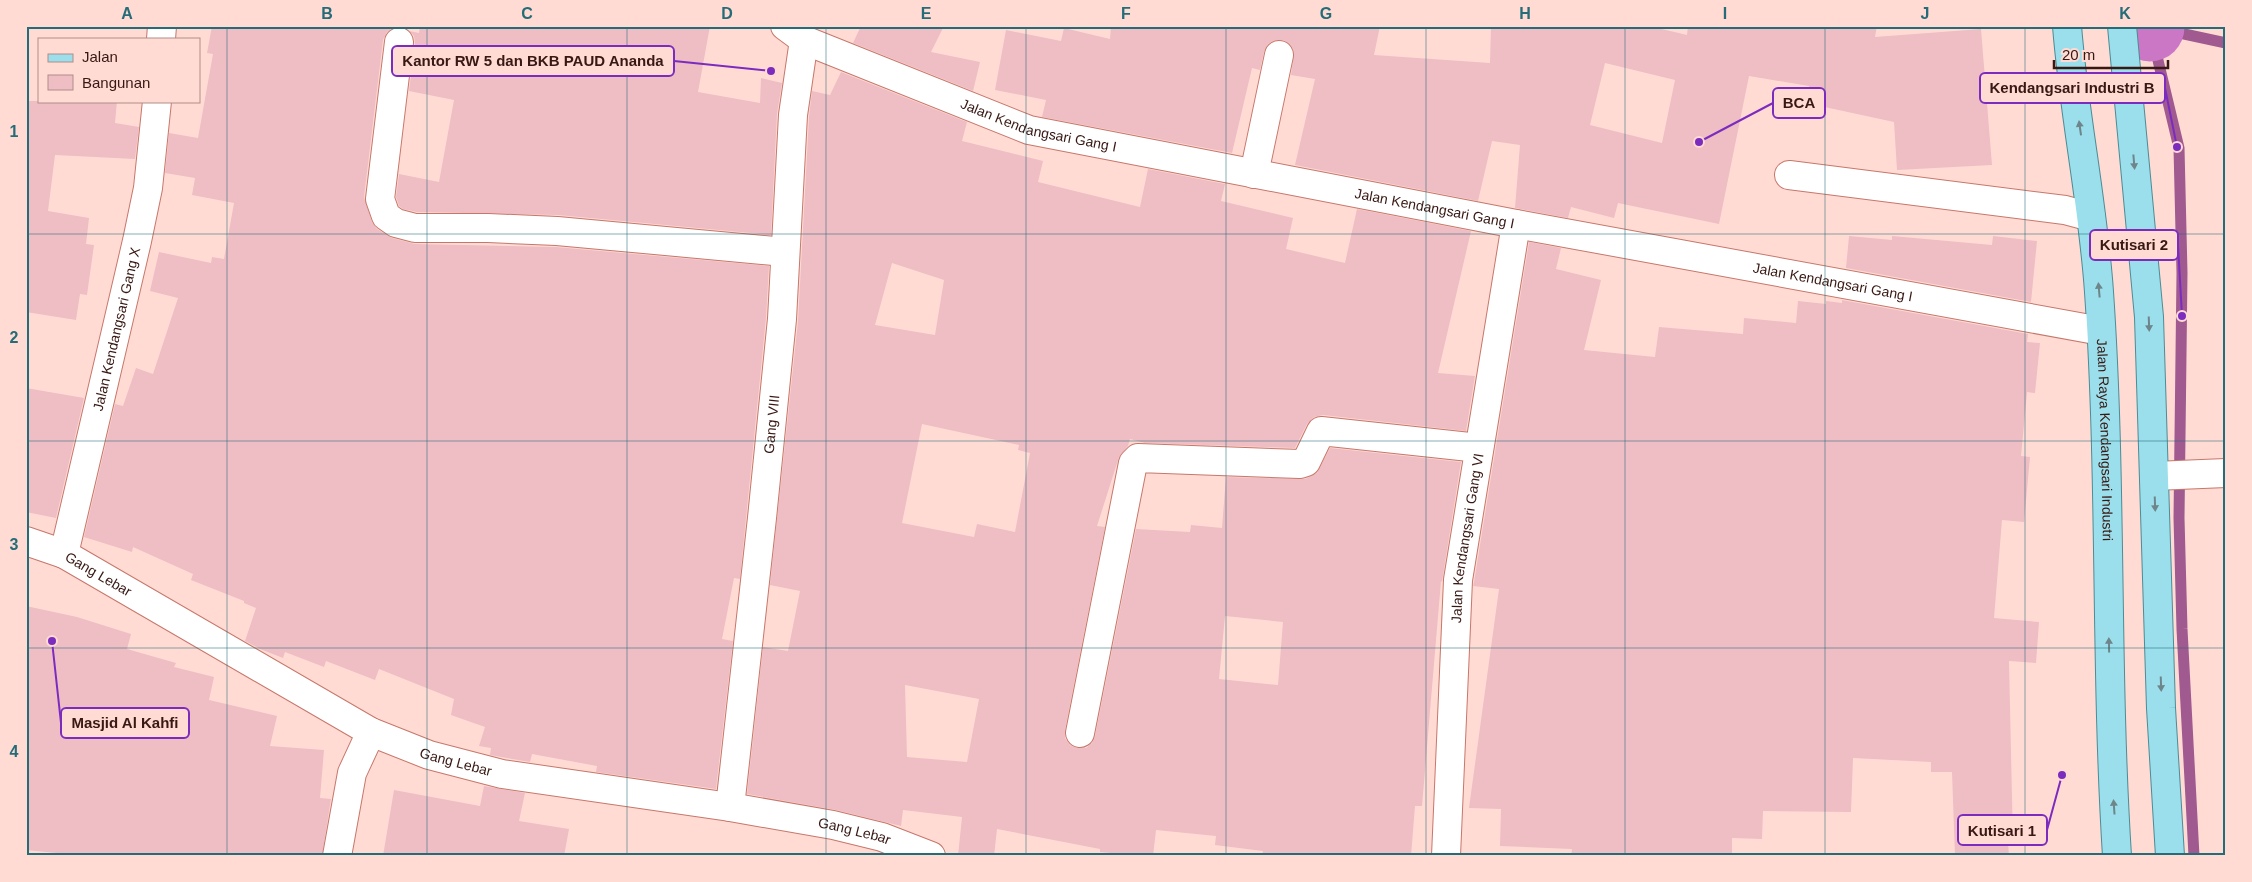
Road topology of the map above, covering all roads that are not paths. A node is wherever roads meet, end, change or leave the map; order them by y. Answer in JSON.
{"nodes":[{"id":1,"x":2067,"y":26,"type":"edge"},
{"id":2,"x":2122,"y":26,"type":"edge"},
{"id":3,"x":794,"y":33,"type":"edge"},
{"id":4,"x":399,"y":42,"type":"dead end"},
{"id":5,"x":1279,"y":55,"type":"dead end"},
{"id":6,"x":158,"y":102,"type":"edge"},
{"id":7,"x":1254,"y":174,"type":"junction"},
{"id":8,"x":1789,"y":175,"type":"dead end"},
{"id":9,"x":2091,"y":217,"type":"junction"},
{"id":10,"x":1516,"y":224,"type":"junction"},
{"id":11,"x":785,"y":252,"type":"junction"},
{"id":12,"x":2101,"y":331,"type":"junction"},
{"id":13,"x":1479,"y":448,"type":"junction"},
{"id":14,"x":2226,"y":473,"type":"edge"},
{"id":15,"x":2172,"y":475,"type":"junction"},
{"id":16,"x":26,"y":541,"type":"edge"},
{"id":17,"x":64,"y":554,"type":"junction"},
{"id":18,"x":371,"y":732,"type":"junction"},
{"id":19,"x":1080,"y":733,"type":"dead end"},
{"id":20,"x":730,"y":807,"type":"junction"},
{"id":21,"x":338,"y":856,"type":"edge"},
{"id":22,"x":931,"y":856,"type":"edge"},
{"id":23,"x":1446,"y":856,"type":"edge"},
{"id":24,"x":2117,"y":856,"type":"edge"},
{"id":25,"x":2170,"y":856,"type":"edge"}],
"edges":[{"from":9,"to":1,"type":"main road","name":"Jalan Raya Kendangsari Industri","one_way":true},
{"from":2,"to":15,"type":"main road","one_way":true},
{"from":3,"to":7,"type":"street","name":"Jalan Kendangsari Gang I"},
{"from":3,"to":11,"type":"street","name":"Gang VIII"},
{"from":4,"to":11,"type":"street"},
{"from":5,"to":7,"type":"street"},
{"from":6,"to":17,"type":"street","name":"Jalan Kendangsari Gang X"},
{"from":7,"to":10,"type":"street","name":"Jalan Kendangsari Gang I"},
{"from":8,"to":9,"type":"street"},
{"from":12,"to":9,"type":"main road","name":"Jalan Raya Kendangsari Industri","one_way":true},
{"from":10,"to":12,"type":"street","name":"Jalan Kendangsari Gang I"},
{"from":10,"to":13,"type":"street","name":"Jalan Kendangsari Gang VI"},
{"from":11,"to":20,"type":"street","name":"Gang VIII"},
{"from":24,"to":12,"type":"main road","name":"Jalan Raya Kendangsari Industri","one_way":true},
{"from":13,"to":19,"type":"street"},
{"from":13,"to":23,"type":"street","name":"Jalan Kendangsari Gang VI"},
{"from":14,"to":15,"type":"street"},
{"from":15,"to":25,"type":"main road","one_way":true},
{"from":16,"to":17,"type":"street","name":"Gang Lebar"},
{"from":17,"to":18,"type":"street","name":"Gang Lebar"},
{"from":18,"to":20,"type":"street","name":"Gang Lebar"},
{"from":18,"to":21,"type":"street"},
{"from":20,"to":22,"type":"street","name":"Gang Lebar"}]}
